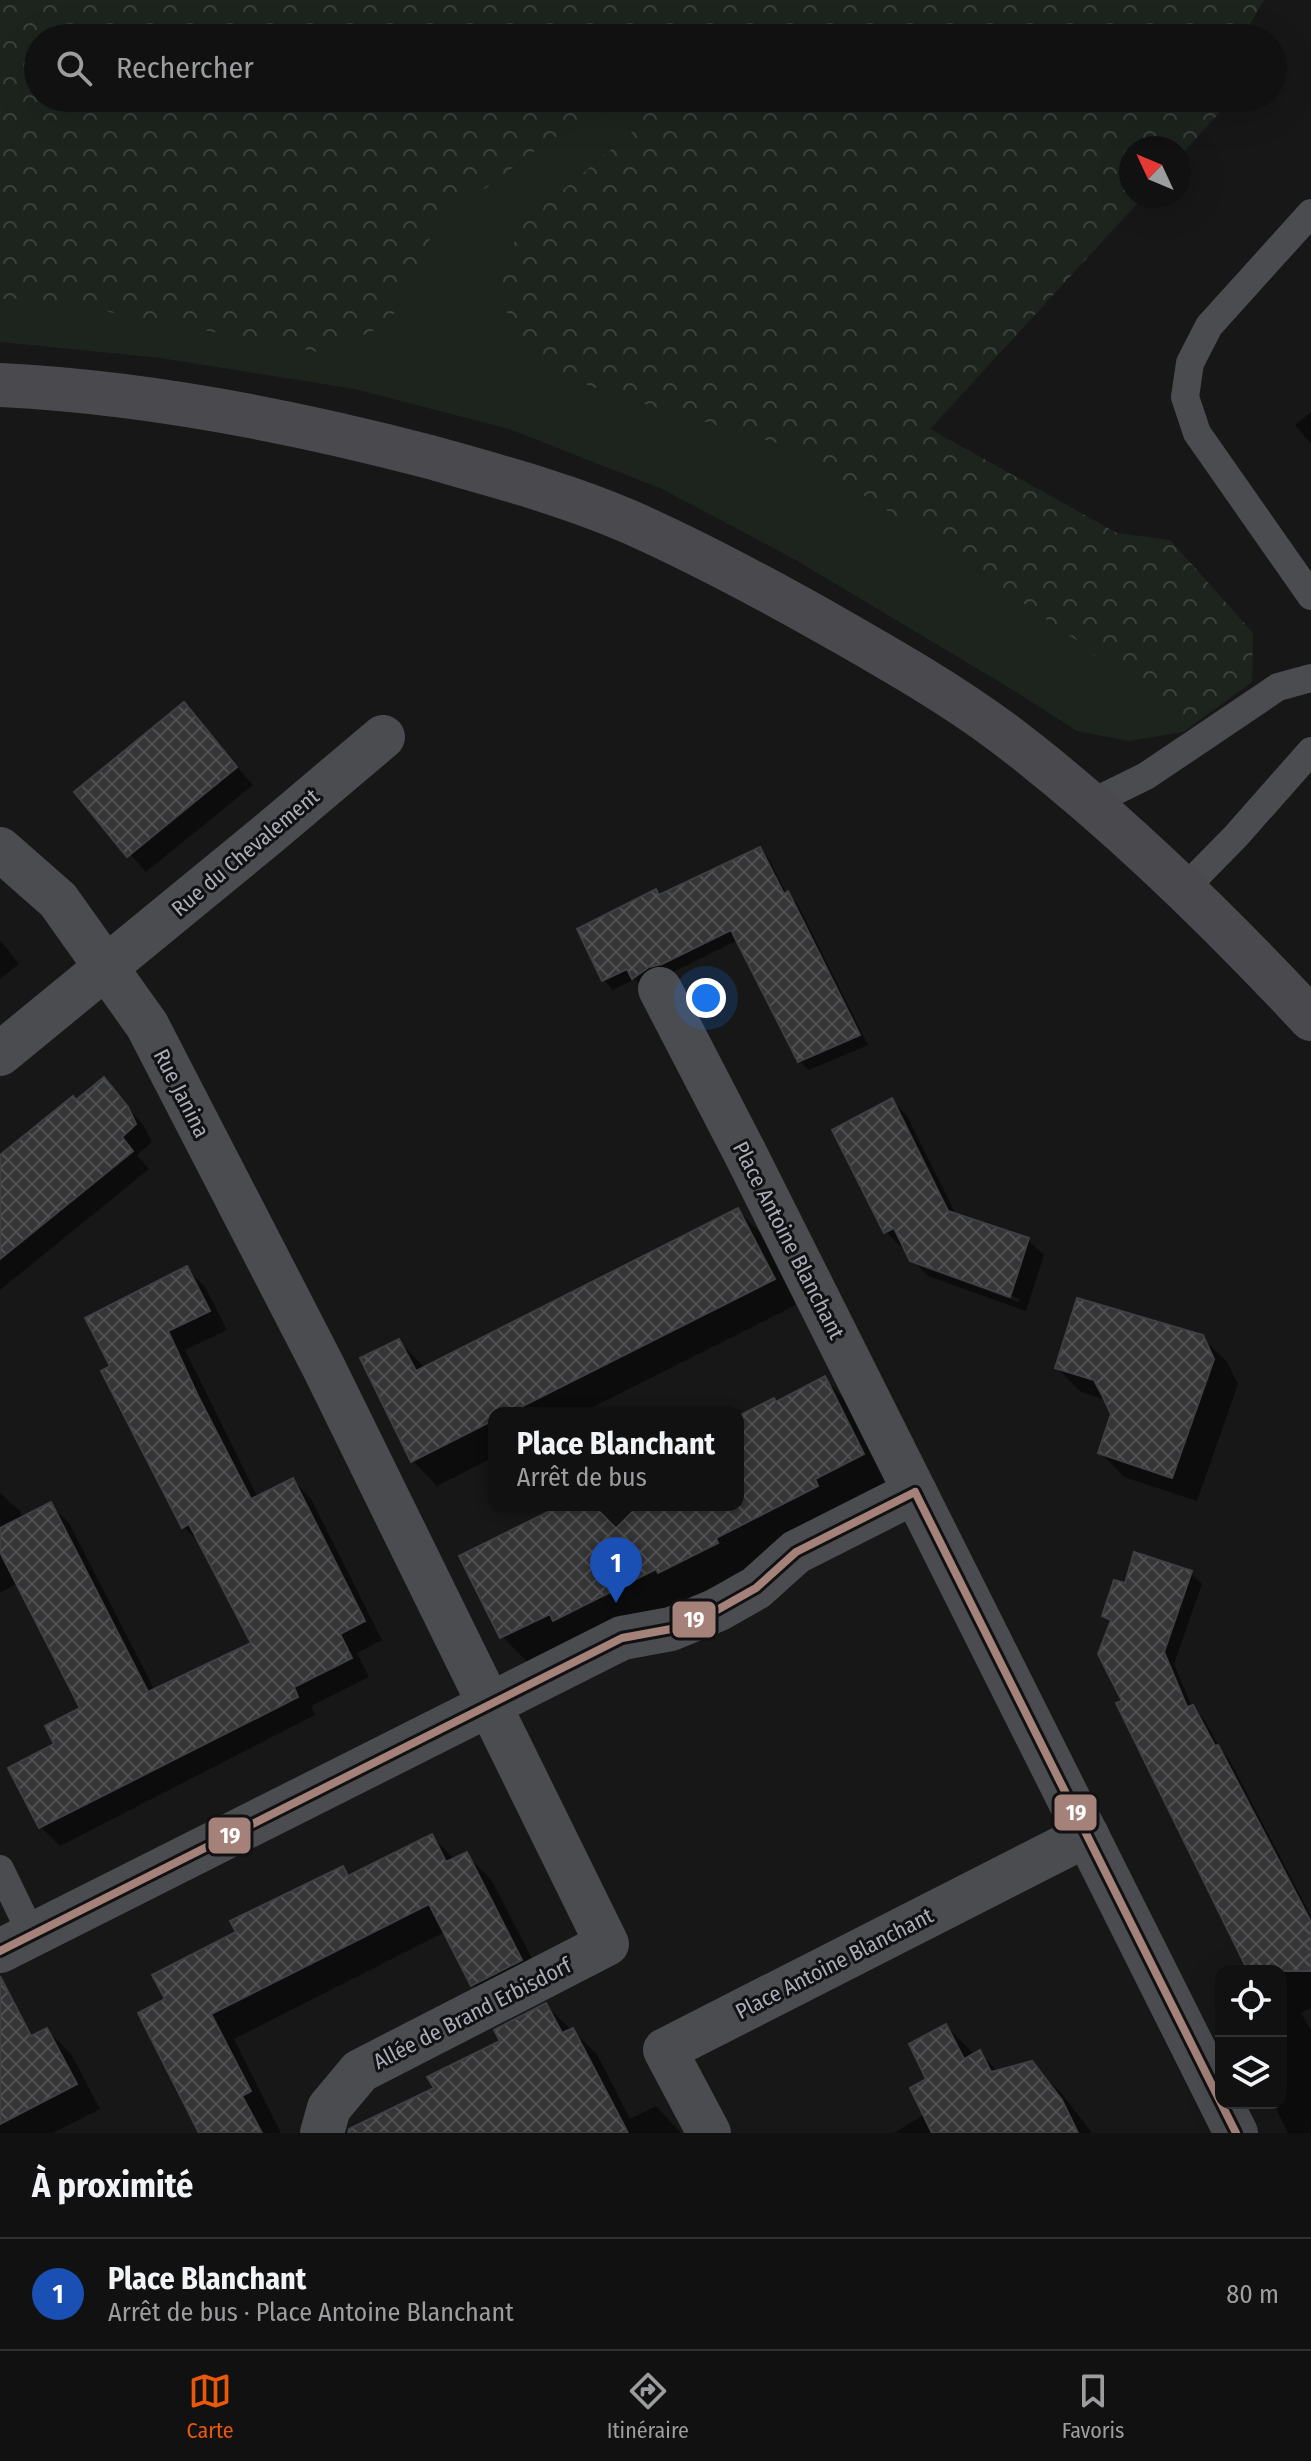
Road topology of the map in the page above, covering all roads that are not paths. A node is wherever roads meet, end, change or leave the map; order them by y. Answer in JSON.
{"nodes":[{"id":1,"x":1311,"y":213,"type":"edge"},
{"id":2,"x":0,"y":385,"type":"edge"},
{"id":3,"x":1311,"y":596,"type":"edge"},
{"id":4,"x":1311,"y":678,"type":"edge"},
{"id":5,"x":383,"y":737,"type":"dead end"},
{"id":6,"x":1311,"y":751,"type":"edge"},
{"id":7,"x":1089,"y":804,"type":"junction"},
{"id":8,"x":0,"y":849,"type":"edge"},
{"id":9,"x":1183,"y":890,"type":"junction"},
{"id":10,"x":107,"y":967,"type":"junction"},
{"id":11,"x":660,"y":989,"type":"dead end"},
{"id":12,"x":1311,"y":1019,"type":"edge"},
{"id":13,"x":0,"y":1054,"type":"edge"},
{"id":14,"x":915,"y":1492,"type":"junction"},
{"id":15,"x":489,"y":1704,"type":"junction"},
{"id":16,"x":1087,"y":1835,"type":"junction"},
{"id":17,"x":0,"y":1869,"type":"edge"},
{"id":18,"x":16,"y":1943,"type":"edge"},
{"id":19,"x":322,"y":2133,"type":"edge"},
{"id":20,"x":709,"y":2133,"type":"edge"},
{"id":21,"x":1236,"y":2133,"type":"edge"}],
"edges":[{"from":1,"to":3,"type":"lane"},
{"from":2,"to":7,"type":"main road"},
{"from":4,"to":7,"type":"lane"},
{"from":5,"to":10,"type":"street","name":"Rue du Chevalement"},
{"from":6,"to":9,"type":"lane"},
{"from":7,"to":9,"type":"main road"},
{"from":8,"to":10,"type":"street","name":"Rue Janina"},
{"from":9,"to":12,"type":"main road"},
{"from":10,"to":13,"type":"street","name":"Rue du Chevalement"},
{"from":10,"to":15,"type":"street","name":"Rue Janina"},
{"from":11,"to":14,"type":"street","name":"Place Antoine Blanchant"},
{"from":14,"to":15,"type":"street"},
{"from":14,"to":16,"type":"street","name":"Place Antoine Blanchant"},
{"from":15,"to":18,"type":"street"},
{"from":15,"to":19,"type":"street","name":"Allée de Brand Erbisdorf"},
{"from":16,"to":20,"type":"street","name":"Place Antoine Blanchant"},
{"from":16,"to":21,"type":"street","name":"Place Antoine Blanchant"},
{"from":17,"to":18,"type":"lane"}]}
